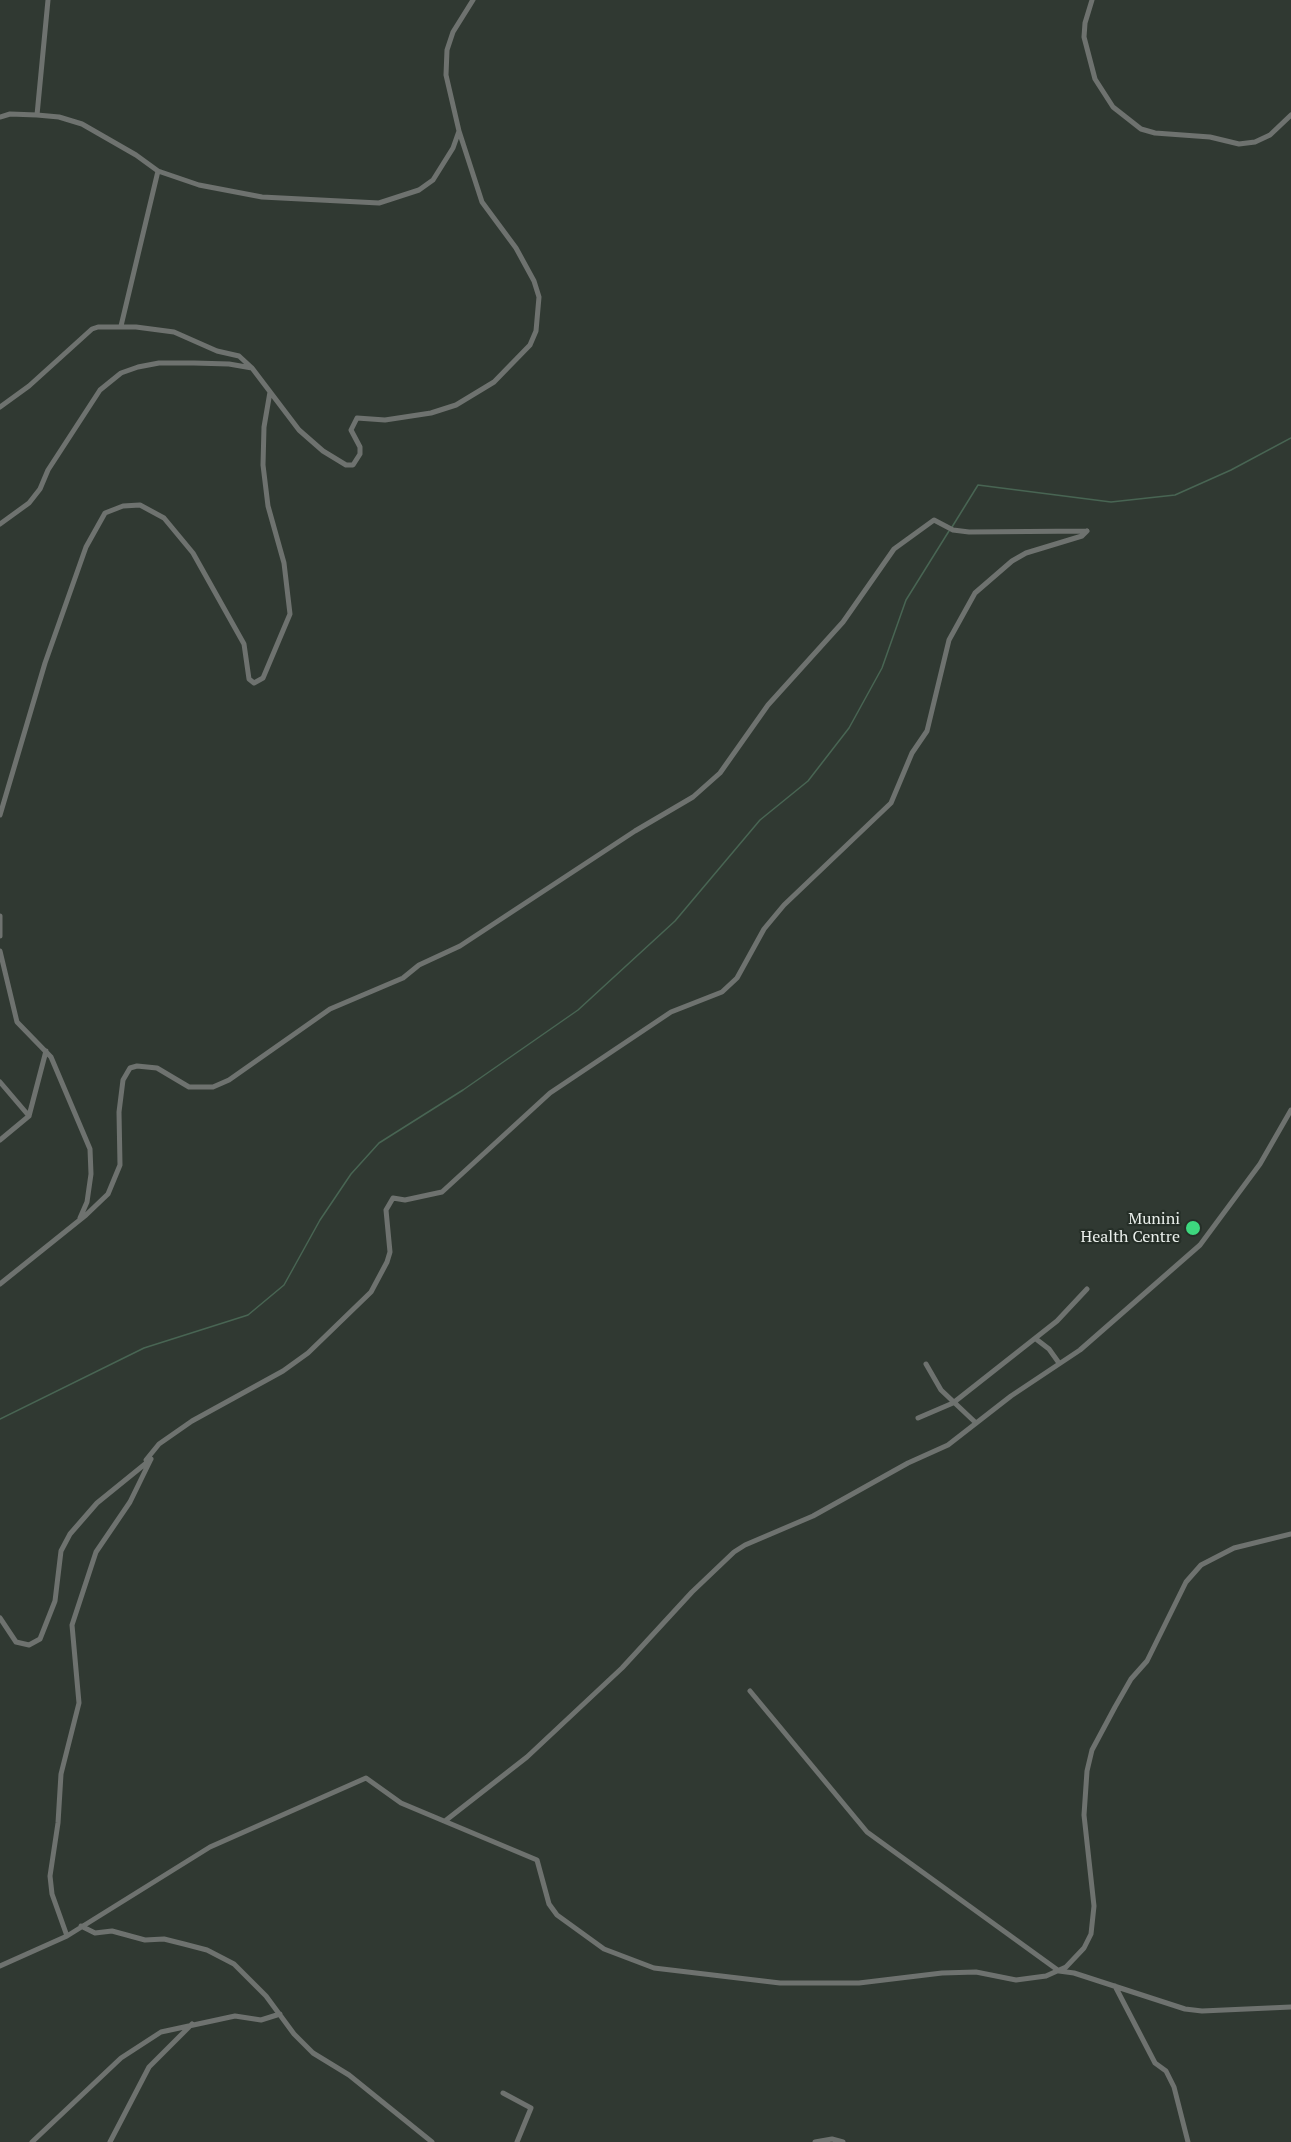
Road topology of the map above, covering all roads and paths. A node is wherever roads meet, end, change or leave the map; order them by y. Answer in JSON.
{"nodes":[{"id":1,"x":48,"y":0,"type":"edge"},
{"id":2,"x":472,"y":0,"type":"edge"},
{"id":3,"x":1092,"y":0,"type":"edge"},
{"id":4,"x":37,"y":115,"type":"junction"},
{"id":5,"x":1291,"y":116,"type":"edge"},
{"id":6,"x":0,"y":117,"type":"edge"},
{"id":7,"x":459,"y":131,"type":"junction"},
{"id":8,"x":158,"y":171,"type":"junction"},
{"id":9,"x":121,"y":326,"type":"junction"},
{"id":10,"x":252,"y":368,"type":"junction"},
{"id":11,"x":270,"y":392,"type":"junction"},
{"id":12,"x":0,"y":407,"type":"edge"},
{"id":13,"x":0,"y":524,"type":"edge"},
{"id":14,"x":0,"y":815,"type":"edge"},
{"id":15,"x":0,"y":916,"type":"edge"},
{"id":16,"x":0,"y":936,"type":"edge"},
{"id":17,"x":0,"y":951,"type":"edge"},
{"id":18,"x":46,"y":1051,"type":"junction"},
{"id":19,"x":0,"y":1082,"type":"edge"},
{"id":20,"x":1291,"y":1110,"type":"edge"},
{"id":21,"x":29,"y":1116,"type":"junction"},
{"id":22,"x":0,"y":1140,"type":"edge"},
{"id":23,"x":77,"y":1222,"type":"junction"},
{"id":24,"x":0,"y":1284,"type":"edge"},
{"id":25,"x":1087,"y":1289,"type":"dead end"},
{"id":26,"x":1036,"y":1339,"type":"junction"},
{"id":27,"x":1059,"y":1363,"type":"junction"},
{"id":28,"x":926,"y":1364,"type":"dead end"},
{"id":29,"x":953,"y":1403,"type":"junction"},
{"id":30,"x":918,"y":1418,"type":"dead end"},
{"id":31,"x":976,"y":1423,"type":"junction"},
{"id":32,"x":151,"y":1459,"type":"junction"},
{"id":33,"x":1291,"y":1534,"type":"edge"},
{"id":34,"x":0,"y":1618,"type":"edge"},
{"id":35,"x":750,"y":1691,"type":"dead end"},
{"id":36,"x":445,"y":1821,"type":"junction"},
{"id":37,"x":81,"y":1926,"type":"junction"},
{"id":38,"x":67,"y":1936,"type":"junction"},
{"id":39,"x":0,"y":1966,"type":"edge"},
{"id":40,"x":1059,"y":1971,"type":"junction"},
{"id":41,"x":1115,"y":1985,"type":"junction"},
{"id":42,"x":1291,"y":2007,"type":"edge"},
{"id":43,"x":280,"y":2014,"type":"junction"},
{"id":44,"x":193,"y":2023,"type":"junction"},
{"id":45,"x":503,"y":2093,"type":"dead end"},
{"id":46,"x":32,"y":2142,"type":"edge"},
{"id":47,"x":110,"y":2142,"type":"edge"},
{"id":48,"x":432,"y":2142,"type":"edge"},
{"id":49,"x":517,"y":2142,"type":"edge"},
{"id":50,"x":815,"y":2142,"type":"edge"},
{"id":51,"x":843,"y":2142,"type":"edge"},
{"id":52,"x":1188,"y":2142,"type":"edge"}],
"edges":[{"from":1,"to":4,"type":"street"},
{"from":2,"to":7,"type":"street"},
{"from":3,"to":5,"type":"street"},
{"from":4,"to":6,"type":"street"},
{"from":4,"to":8,"type":"street"},
{"from":7,"to":8,"type":"street"},
{"from":7,"to":11,"type":"street"},
{"from":8,"to":9,"type":"street"},
{"from":9,"to":10,"type":"street"},
{"from":9,"to":12,"type":"street"},
{"from":10,"to":11,"type":"street"},
{"from":10,"to":13,"type":"street"},
{"from":11,"to":14,"type":"street"},
{"from":15,"to":16,"type":"street"},
{"from":17,"to":18,"type":"street"},
{"from":18,"to":21,"type":"street"},
{"from":18,"to":23,"type":"street"},
{"from":19,"to":21,"type":"street"},
{"from":20,"to":27,"type":"street"},
{"from":21,"to":22,"type":"street"},
{"from":23,"to":24,"type":"street"},
{"from":23,"to":32,"type":"street"},
{"from":25,"to":26,"type":"street"},
{"from":26,"to":27,"type":"street"},
{"from":26,"to":29,"type":"street"},
{"from":27,"to":31,"type":"street"},
{"from":28,"to":29,"type":"street"},
{"from":29,"to":30,"type":"street"},
{"from":29,"to":31,"type":"street"},
{"from":31,"to":36,"type":"street"},
{"from":32,"to":34,"type":"street"},
{"from":32,"to":38,"type":"street"},
{"from":33,"to":40,"type":"street"},
{"from":35,"to":40,"type":"street"},
{"from":36,"to":37,"type":"street"},
{"from":36,"to":40,"type":"street"},
{"from":37,"to":38,"type":"street"},
{"from":37,"to":43,"type":"street"},
{"from":38,"to":39,"type":"street"},
{"from":40,"to":41,"type":"street"},
{"from":41,"to":42,"type":"street"},
{"from":41,"to":52,"type":"street"},
{"from":43,"to":44,"type":"street"},
{"from":43,"to":48,"type":"street"},
{"from":44,"to":46,"type":"street"},
{"from":44,"to":47,"type":"street"},
{"from":45,"to":49,"type":"street"},
{"from":50,"to":51,"type":"street"}]}
